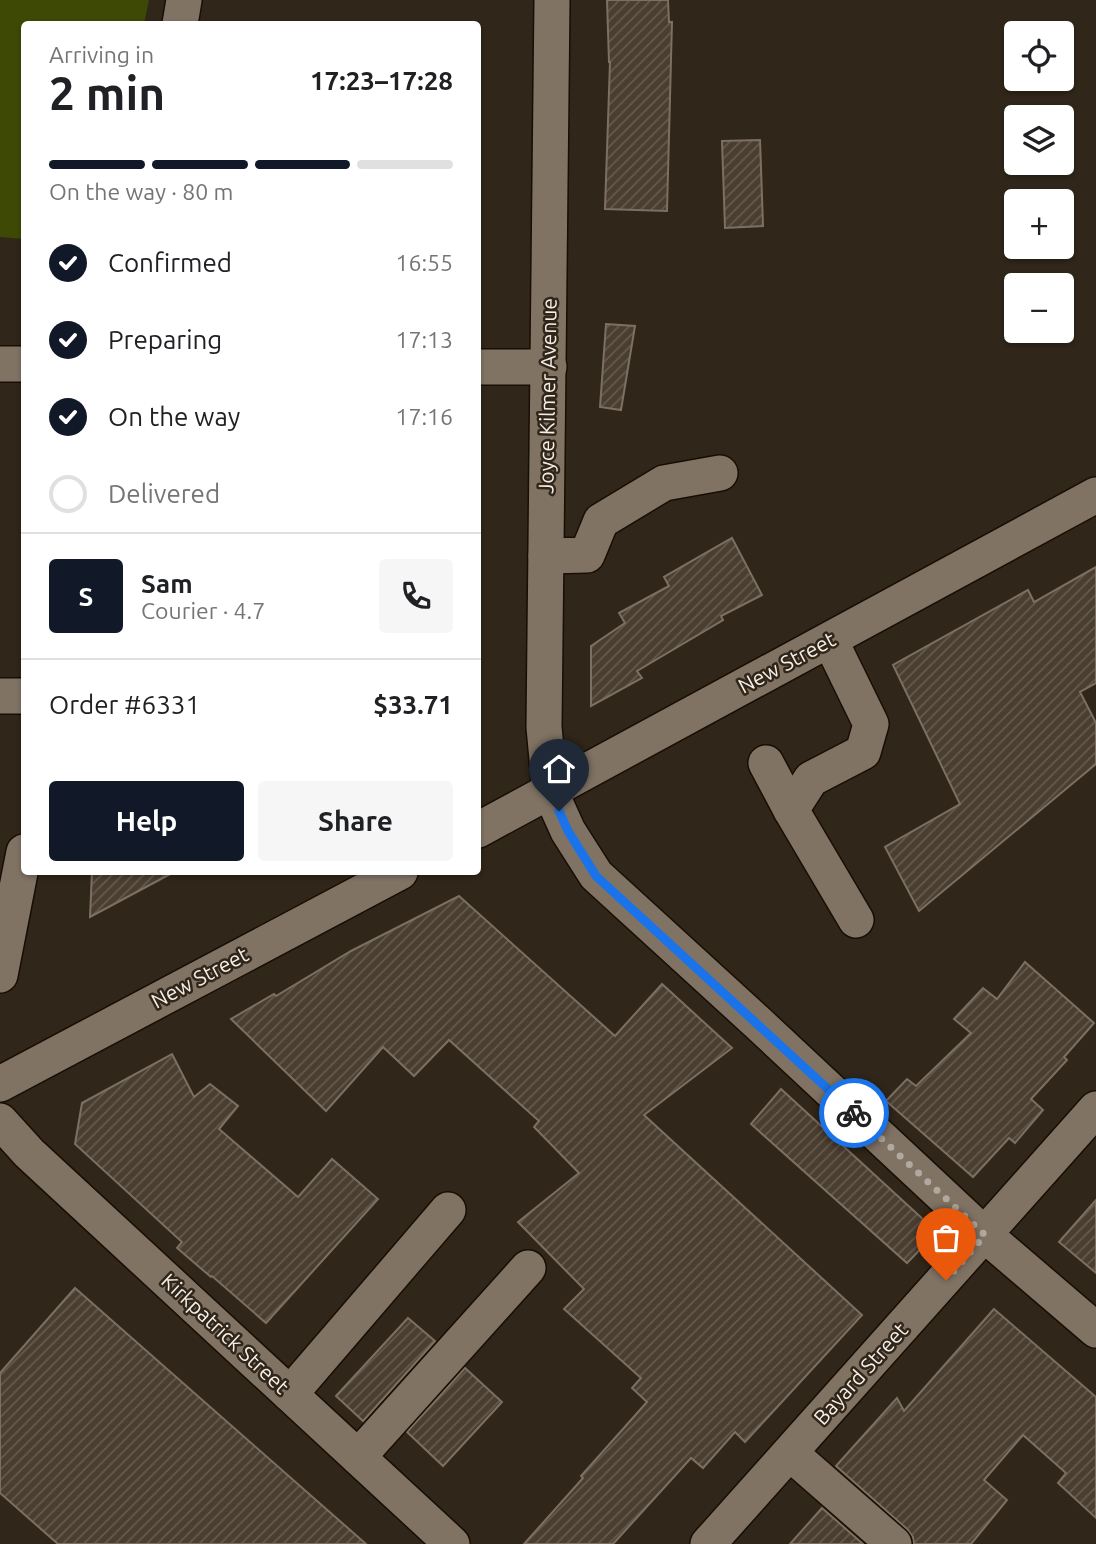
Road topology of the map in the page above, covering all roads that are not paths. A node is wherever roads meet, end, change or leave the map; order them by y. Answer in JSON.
{"nodes":[{"id":1,"x":184,"y":0,"type":"edge"},
{"id":2,"x":552,"y":0,"type":"edge"},
{"id":3,"x":180,"y":21,"type":"edge"},
{"id":4,"x":0,"y":364,"type":"edge"},
{"id":5,"x":21,"y":364,"type":"edge"},
{"id":6,"x":481,"y":367,"type":"edge"},
{"id":7,"x":549,"y":367,"type":"junction"},
{"id":8,"x":720,"y":473,"type":"dead end"},
{"id":9,"x":1096,"y":495,"type":"edge"},
{"id":10,"x":546,"y":556,"type":"junction"},
{"id":11,"x":830,"y":640,"type":"junction"},
{"id":12,"x":0,"y":696,"type":"edge"},
{"id":13,"x":21,"y":696,"type":"edge"},
{"id":14,"x":765,"y":763,"type":"dead end"},
{"id":15,"x":551,"y":791,"type":"junction"},
{"id":16,"x":791,"y":810,"type":"junction"},
{"id":17,"x":481,"y":828,"type":"edge"},
{"id":18,"x":21,"y":866,"type":"edge"},
{"id":19,"x":394,"y":875,"type":"edge"},
{"id":20,"x":856,"y":920,"type":"dead end"},
{"id":21,"x":2,"y":955,"type":"edge"},
{"id":22,"x":0,"y":1084,"type":"edge"},
{"id":23,"x":1096,"y":1110,"type":"edge"},
{"id":24,"x":0,"y":1121,"type":"edge"},
{"id":25,"x":448,"y":1210,"type":"dead end"},
{"id":26,"x":985,"y":1235,"type":"junction"},
{"id":27,"x":528,"y":1268,"type":"dead end"},
{"id":28,"x":1096,"y":1330,"type":"edge"},
{"id":29,"x":290,"y":1394,"type":"junction"},
{"id":30,"x":790,"y":1453,"type":"junction"},
{"id":31,"x":358,"y":1457,"type":"junction"},
{"id":32,"x":453,"y":1544,"type":"edge"},
{"id":33,"x":709,"y":1544,"type":"edge"},
{"id":34,"x":894,"y":1544,"type":"edge"}],
"edges":[{"from":1,"to":3,"type":"street"},
{"from":2,"to":7,"type":"street","name":"Joyce Kilmer Avenue"},
{"from":4,"to":5,"type":"street"},
{"from":6,"to":7,"type":"street"},
{"from":7,"to":10,"type":"street","name":"Joyce Kilmer Avenue"},
{"from":8,"to":10,"type":"street"},
{"from":9,"to":11,"type":"street","name":"New Street"},
{"from":10,"to":15,"type":"street","name":"Joyce Kilmer Avenue"},
{"from":11,"to":15,"type":"street","name":"New Street"},
{"from":11,"to":16,"type":"street"},
{"from":12,"to":13,"type":"street"},
{"from":14,"to":16,"type":"street"},
{"from":15,"to":17,"type":"street","name":"New Street"},
{"from":15,"to":26,"type":"street","name":"Joyce Kilmer Avenue"},
{"from":16,"to":20,"type":"street"},
{"from":18,"to":21,"type":"street"},
{"from":19,"to":22,"type":"street","name":"New Street"},
{"from":23,"to":26,"type":"street","name":"Bayard Street"},
{"from":24,"to":29,"type":"street","name":"Kirkpatrick Street"},
{"from":25,"to":29,"type":"street"},
{"from":26,"to":28,"type":"street","name":"Joyce Kilmer Avenue"},
{"from":26,"to":30,"type":"street","name":"Bayard Street"},
{"from":27,"to":31,"type":"street"},
{"from":29,"to":31,"type":"street","name":"Kirkpatrick Street"},
{"from":30,"to":33,"type":"street","name":"Bayard Street"},
{"from":30,"to":34,"type":"street"},
{"from":31,"to":32,"type":"street","name":"Kirkpatrick Street"}]}
